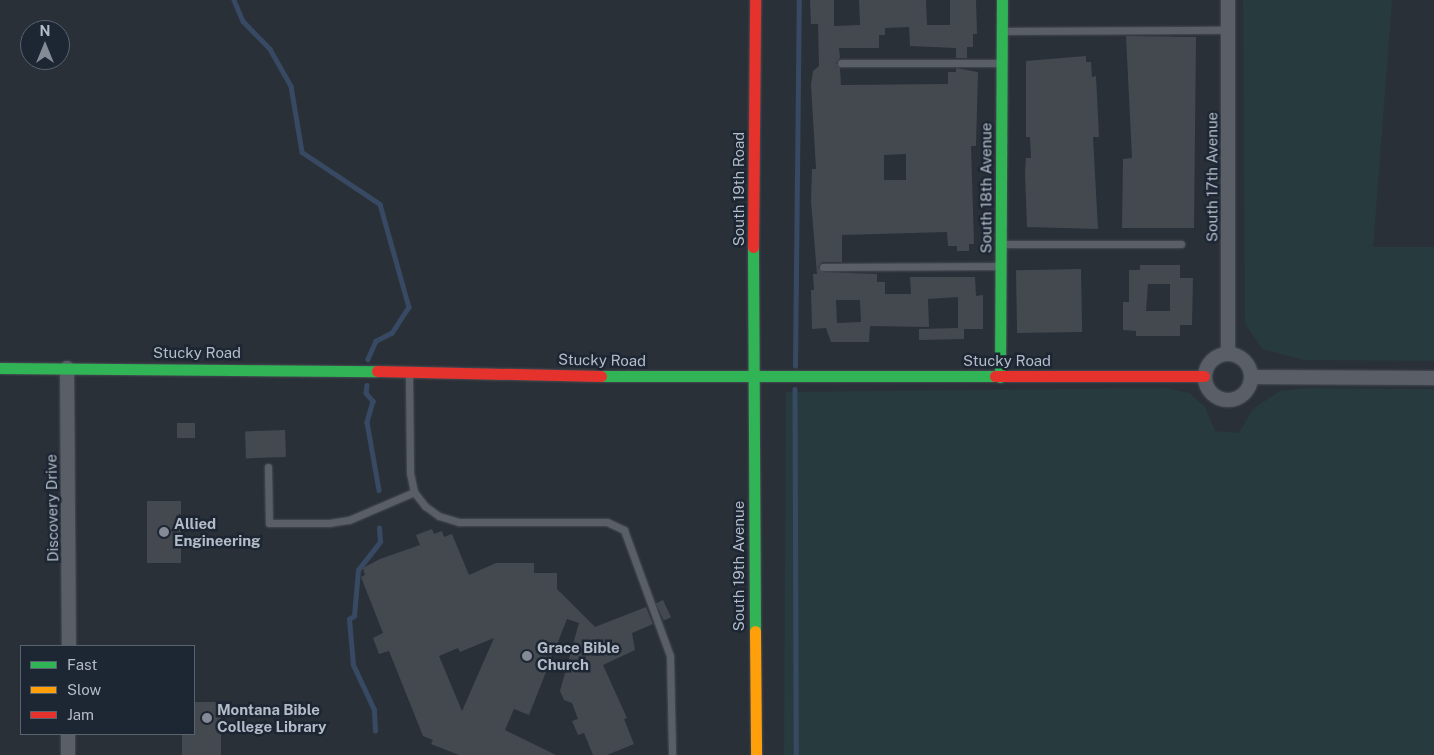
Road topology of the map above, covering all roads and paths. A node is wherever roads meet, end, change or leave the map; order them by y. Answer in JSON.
{"nodes":[{"id":1,"x":755,"y":0,"type":"edge"},
{"id":2,"x":1002,"y":0,"type":"edge"},
{"id":3,"x":1228,"y":0,"type":"edge"},
{"id":4,"x":1228,"y":30,"type":"junction"},
{"id":5,"x":1002,"y":31,"type":"junction"},
{"id":6,"x":841,"y":63,"type":"dead end"},
{"id":7,"x":1001,"y":63,"type":"junction"},
{"id":8,"x":1001,"y":244,"type":"junction"},
{"id":9,"x":1181,"y":244,"type":"dead end"},
{"id":10,"x":1000,"y":266,"type":"junction"},
{"id":11,"x":823,"y":267,"type":"dead end"},
{"id":12,"x":1228,"y":353,"type":"junction"},
{"id":13,"x":0,"y":368,"type":"edge"},
{"id":14,"x":67,"y":368,"type":"junction"},
{"id":15,"x":409,"y":371,"type":"junction"},
{"id":16,"x":1204,"y":376,"type":"junction"},
{"id":17,"x":1000,"y":377,"type":"junction"},
{"id":18,"x":1252,"y":377,"type":"junction"},
{"id":19,"x":752,"y":378,"type":"junction"},
{"id":20,"x":1434,"y":378,"type":"edge"},
{"id":21,"x":268,"y":466,"type":"dead end"},
{"id":22,"x":414,"y":492,"type":"junction"},
{"id":23,"x":69,"y":645,"type":"edge"},
{"id":24,"x":68,"y":735,"type":"edge"},
{"id":25,"x":68,"y":755,"type":"edge"},
{"id":26,"x":672,"y":755,"type":"edge"},
{"id":27,"x":756,"y":755,"type":"edge"}],
"edges":[{"from":1,"to":19,"type":"street","name":"South 19th Road"},
{"from":2,"to":5,"type":"street","name":"South 18th Avenue"},
{"from":3,"to":4,"type":"street","name":"South 17th Avenue"},
{"from":4,"to":5,"type":"lane"},
{"from":4,"to":12,"type":"street","name":"South 17th Avenue"},
{"from":5,"to":7,"type":"street","name":"South 18th Avenue"},
{"from":6,"to":7,"type":"lane"},
{"from":7,"to":8,"type":"street","name":"South 18th Avenue"},
{"from":8,"to":9,"type":"lane"},
{"from":8,"to":10,"type":"street","name":"South 18th Avenue"},
{"from":10,"to":11,"type":"lane"},
{"from":10,"to":17,"type":"street","name":"South 18th Avenue"},
{"from":12,"to":16,"type":"street"},
{"from":12,"to":18,"type":"street"},
{"from":13,"to":14,"type":"street","name":"Stucky Road"},
{"from":14,"to":15,"type":"street","name":"Stucky Road"},
{"from":14,"to":23,"type":"street","name":"Discovery Drive"},
{"from":15,"to":19,"type":"street","name":"Stucky Road"},
{"from":15,"to":22,"type":"lane"},
{"from":16,"to":17,"type":"street","name":"Stucky Road"},
{"from":16,"to":18,"type":"street"},
{"from":17,"to":19,"type":"street","name":"Stucky Road"},
{"from":18,"to":20,"type":"street"},
{"from":19,"to":27,"type":"street","name":"South 19th Avenue"},
{"from":21,"to":22,"type":"lane"},
{"from":22,"to":26,"type":"lane"},
{"from":24,"to":25,"type":"street"}]}
